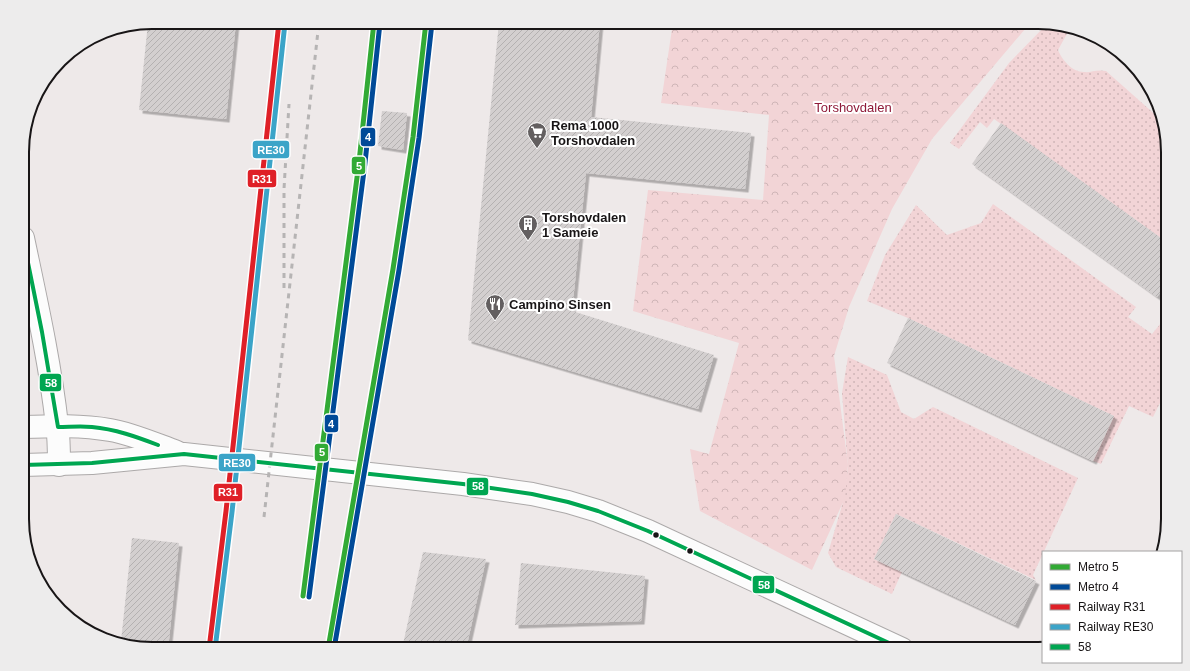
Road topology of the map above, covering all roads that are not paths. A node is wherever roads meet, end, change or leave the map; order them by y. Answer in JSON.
{"nodes":[{"id":1,"x":29,"y":266,"type":"edge"},
{"id":2,"x":29,"y":427,"type":"edge"},
{"id":3,"x":58,"y":427,"type":"junction"},
{"id":4,"x":184,"y":454,"type":"junction"},
{"id":5,"x":29,"y":465,"type":"edge"},
{"id":6,"x":59,"y":465,"type":"junction"},
{"id":7,"x":887,"y":642,"type":"edge"}],
"edges":[{"from":1,"to":3,"type":"main road"},
{"from":2,"to":3,"type":"main road"},
{"from":3,"to":4,"type":"main road"},
{"from":3,"to":6,"type":"main road"},
{"from":4,"to":6,"type":"main road"},
{"from":4,"to":7,"type":"main road"},
{"from":5,"to":6,"type":"main road"}]}
